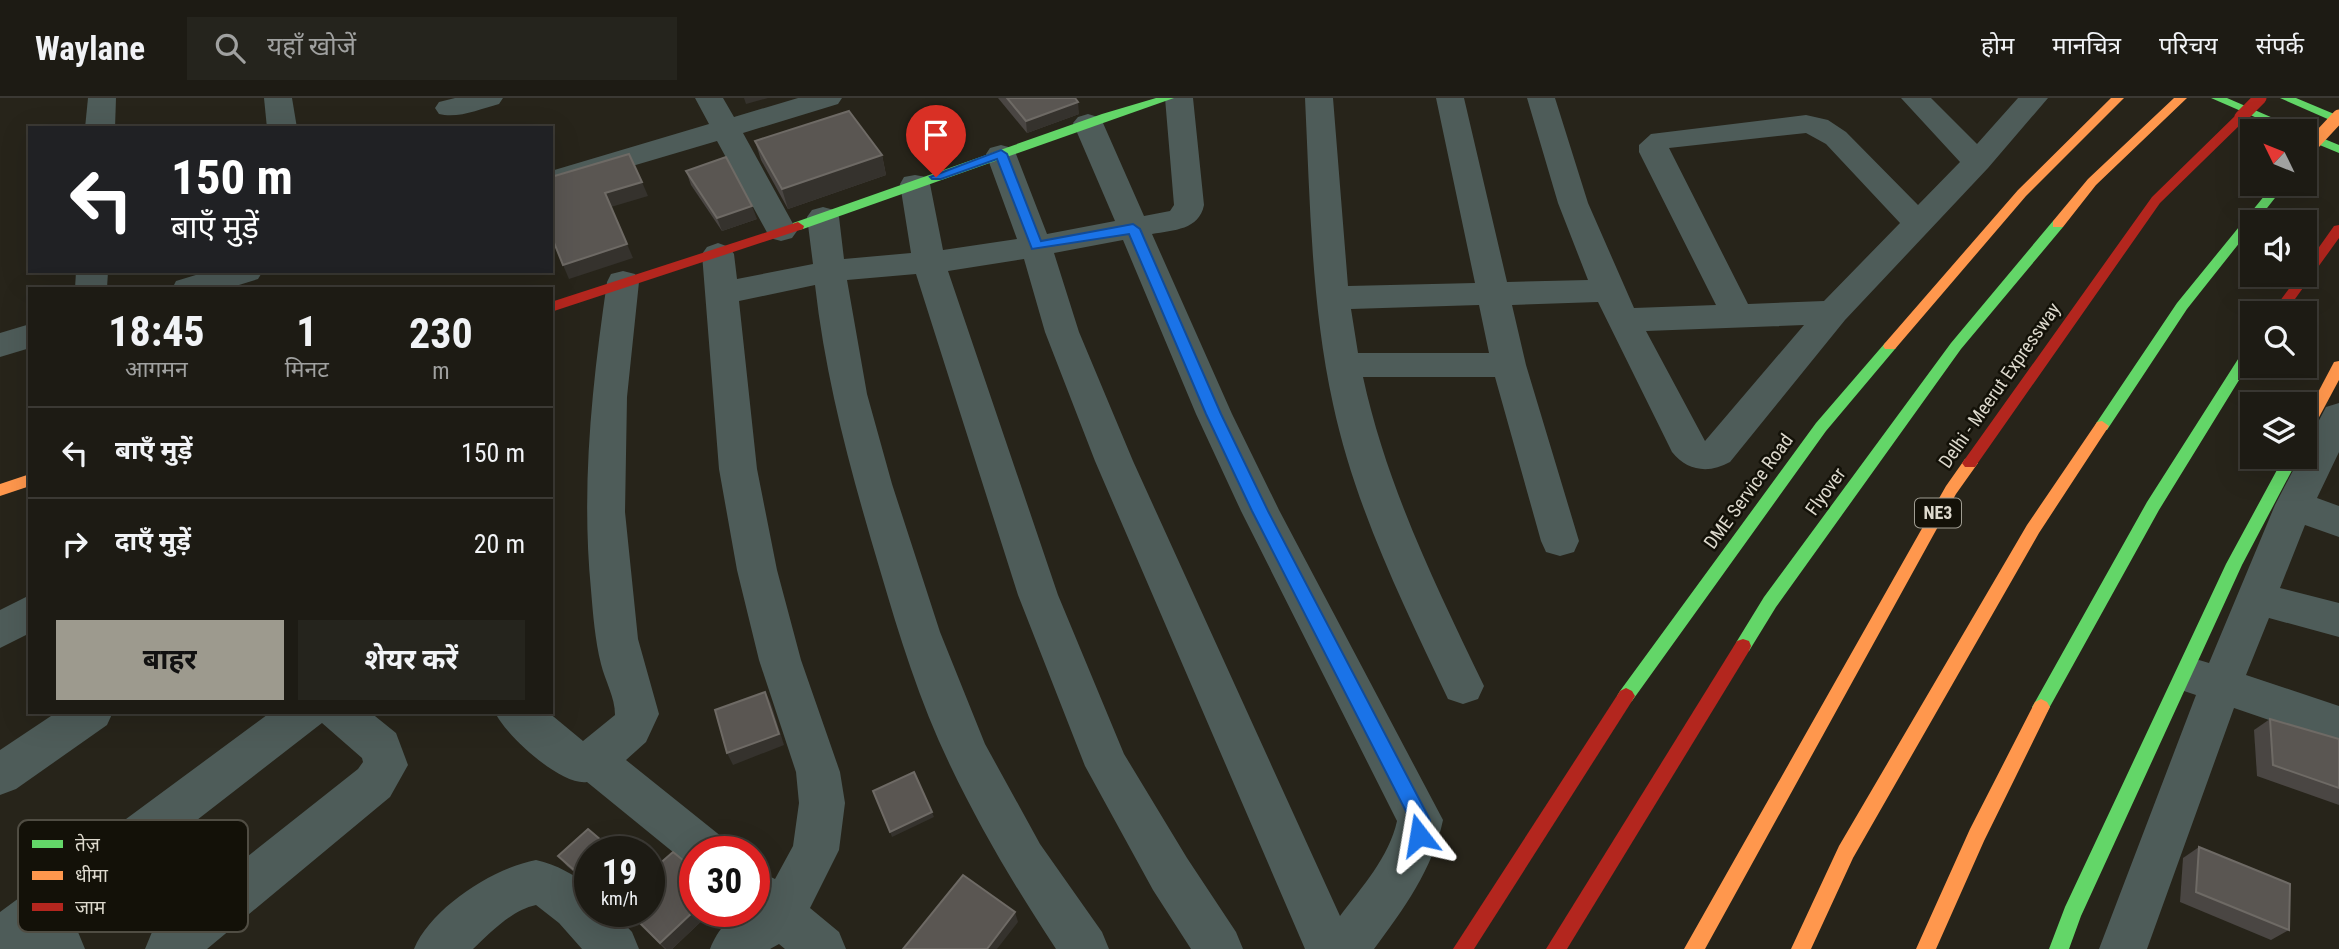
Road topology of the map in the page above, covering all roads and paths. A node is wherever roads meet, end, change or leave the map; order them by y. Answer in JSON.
{"nodes":[{"id":1,"x":102,"y":98,"type":"edge"},
{"id":2,"x":278,"y":98,"type":"edge"},
{"id":3,"x":489,"y":98,"type":"edge"},
{"id":4,"x":709,"y":98,"type":"edge"},
{"id":5,"x":828,"y":98,"type":"edge"},
{"id":6,"x":1168,"y":98,"type":"edge"},
{"id":7,"x":1179,"y":98,"type":"edge"},
{"id":8,"x":1319,"y":98,"type":"edge"},
{"id":9,"x":1450,"y":98,"type":"edge"},
{"id":10,"x":1541,"y":98,"type":"edge"},
{"id":11,"x":1915,"y":98,"type":"edge"},
{"id":12,"x":2034,"y":98,"type":"edge"},
{"id":13,"x":2118,"y":98,"type":"edge"},
{"id":14,"x":2181,"y":98,"type":"edge"},
{"id":15,"x":2217,"y":98,"type":"edge"},
{"id":16,"x":2260,"y":98,"type":"edge"},
{"id":17,"x":2286,"y":98,"type":"edge"},
{"id":18,"x":450,"y":111,"type":"edge"},
{"id":19,"x":1094,"y":113,"type":"edge"},
{"id":20,"x":2339,"y":118,"type":"edge"},
{"id":21,"x":2268,"y":119,"type":"edge"},
{"id":22,"x":100,"y":126,"type":"edge"},
{"id":23,"x":282,"y":126,"type":"edge"},
{"id":24,"x":725,"y":129,"type":"junction"},
{"id":25,"x":2317,"y":137,"type":"edge"},
{"id":26,"x":2317,"y":146,"type":"edge"},
{"id":27,"x":2339,"y":149,"type":"edge"},
{"id":28,"x":1001,"y":154,"type":"junction"},
{"id":29,"x":1977,"y":162,"type":"junction"},
{"id":30,"x":553,"y":180,"type":"edge"},
{"id":31,"x":915,"y":184,"type":"junction"},
{"id":32,"x":2270,"y":196,"type":"edge"},
{"id":33,"x":823,"y":217,"type":"junction"},
{"id":34,"x":1917,"y":222,"type":"junction"},
{"id":35,"x":1133,"y":229,"type":"junction"},
{"id":36,"x":2339,"y":229,"type":"edge"},
{"id":37,"x":781,"y":231,"type":"junction"},
{"id":38,"x":1036,"y":246,"type":"junction"},
{"id":39,"x":718,"y":254,"type":"junction"},
{"id":40,"x":929,"y":262,"type":"junction"},
{"id":41,"x":831,"y":271,"type":"junction"},
{"id":42,"x":240,"y":273,"type":"edge"},
{"id":43,"x":623,"y":282,"type":"junction"},
{"id":44,"x":195,"y":287,"type":"edge"},
{"id":45,"x":722,"y":293,"type":"junction"},
{"id":46,"x":1494,"y":295,"type":"junction"},
{"id":47,"x":1334,"y":298,"type":"junction"},
{"id":48,"x":2287,"y":301,"type":"edge"},
{"id":49,"x":1615,"y":305,"type":"junction"},
{"id":50,"x":553,"y":306,"type":"edge"},
{"id":51,"x":1833,"y":312,"type":"junction"},
{"id":52,"x":1738,"y":316,"type":"junction"},
{"id":53,"x":28,"y":337,"type":"edge"},
{"id":54,"x":0,"y":345,"type":"edge"},
{"id":55,"x":2240,"y":364,"type":"edge"},
{"id":56,"x":1343,"y":365,"type":"junction"},
{"id":57,"x":1509,"y":365,"type":"junction"},
{"id":58,"x":2339,"y":366,"type":"edge"},
{"id":59,"x":2328,"y":428,"type":"edge"},
{"id":60,"x":2285,"y":469,"type":"edge"},
{"id":61,"x":28,"y":481,"type":"edge"},
{"id":62,"x":0,"y":490,"type":"edge"},
{"id":63,"x":2294,"y":505,"type":"junction"},
{"id":64,"x":2339,"y":522,"type":"edge"},
{"id":65,"x":1560,"y":541,"type":"dead end"},
{"id":66,"x":2256,"y":598,"type":"junction"},
{"id":67,"x":28,"y":613,"type":"edge"},
{"id":68,"x":2339,"y":620,"type":"edge"},
{"id":69,"x":0,"y":631,"type":"edge"},
{"id":70,"x":2202,"y":679,"type":"junction"},
{"id":71,"x":1463,"y":686,"type":"dead end"},
{"id":72,"x":89,"y":714,"type":"edge"},
{"id":73,"x":303,"y":714,"type":"edge"},
{"id":74,"x":340,"y":714,"type":"edge"},
{"id":75,"x":518,"y":714,"type":"edge"},
{"id":76,"x":2339,"y":725,"type":"edge"},
{"id":77,"x":592,"y":759,"type":"junction"},
{"id":78,"x":0,"y":775,"type":"edge"},
{"id":79,"x":173,"y":820,"type":"edge"},
{"id":80,"x":686,"y":836,"type":"edge"},
{"id":81,"x":248,"y":885,"type":"edge"},
{"id":82,"x":770,"y":902,"type":"edge"},
{"id":83,"x":770,"y":906,"type":"edge"},
{"id":84,"x":756,"y":927,"type":"edge"},
{"id":85,"x":190,"y":932,"type":"edge"},
{"id":86,"x":169,"y":949,"type":"edge"},
{"id":87,"x":438,"y":949,"type":"edge"},
{"id":88,"x":615,"y":949,"type":"edge"},
{"id":89,"x":734,"y":949,"type":"edge"},
{"id":90,"x":822,"y":949,"type":"edge"},
{"id":91,"x":1085,"y":949,"type":"edge"},
{"id":92,"x":1219,"y":949,"type":"edge"},
{"id":93,"x":1330,"y":949,"type":"edge"},
{"id":94,"x":1345,"y":949,"type":"edge"},
{"id":95,"x":1463,"y":949,"type":"edge"},
{"id":96,"x":1556,"y":949,"type":"edge"},
{"id":97,"x":1694,"y":949,"type":"edge"},
{"id":98,"x":1801,"y":949,"type":"edge"},
{"id":99,"x":1926,"y":949,"type":"edge"},
{"id":100,"x":2059,"y":949,"type":"edge"},
{"id":101,"x":2123,"y":949,"type":"edge"}],
"edges":[{"from":1,"to":22,"type":"street"},
{"from":2,"to":23,"type":"street"},
{"from":3,"to":18,"type":"street"},
{"from":4,"to":24,"type":"street"},
{"from":5,"to":24,"type":"street"},
{"from":6,"to":19,"type":"main road"},
{"from":7,"to":35,"type":"street"},
{"from":8,"to":47,"type":"street"},
{"from":9,"to":46,"type":"street"},
{"from":10,"to":49,"type":"street"},
{"from":11,"to":29,"type":"street"},
{"from":12,"to":29,"type":"street"},
{"from":13,"to":95,"type":"main road","name":"DME Service Road"},
{"from":14,"to":96,"type":"main road","name":"Flyover"},
{"from":15,"to":21,"type":"main road"},
{"from":16,"to":97,"type":"main road","name":"Delhi - Meerut Expressway","number":"NE3","bridge":true},
{"from":17,"to":20,"type":"main road"},
{"from":19,"to":28,"type":"main road"},
{"from":19,"to":35,"type":"street"},
{"from":20,"to":25,"type":"main road","bridge":true},
{"from":24,"to":30,"type":"street"},
{"from":24,"to":37,"type":"street"},
{"from":26,"to":27,"type":"main road"},
{"from":28,"to":31,"type":"main road"},
{"from":28,"to":38,"type":"street"},
{"from":29,"to":34,"type":"street"},
{"from":31,"to":33,"type":"main road"},
{"from":31,"to":40,"type":"street"},
{"from":32,"to":98,"type":"main road"},
{"from":33,"to":37,"type":"main road"},
{"from":33,"to":41,"type":"street"},
{"from":34,"to":51,"type":"street"},
{"from":34,"to":52,"type":"street"},
{"from":35,"to":38,"type":"street"},
{"from":35,"to":94,"type":"street"},
{"from":36,"to":48,"type":"main road"},
{"from":37,"to":39,"type":"main road"},
{"from":38,"to":40,"type":"street"},
{"from":38,"to":93,"type":"street"},
{"from":39,"to":43,"type":"main road"},
{"from":39,"to":45,"type":"street"},
{"from":40,"to":41,"type":"street"},
{"from":40,"to":92,"type":"street"},
{"from":41,"to":45,"type":"street"},
{"from":41,"to":91,"type":"street"},
{"from":42,"to":44,"type":"street"},
{"from":43,"to":50,"type":"main road"},
{"from":43,"to":77,"type":"street"},
{"from":45,"to":82,"type":"street"},
{"from":46,"to":47,"type":"street"},
{"from":46,"to":49,"type":"street"},
{"from":46,"to":57,"type":"street"},
{"from":47,"to":56,"type":"street"},
{"from":49,"to":51,"type":"street"},
{"from":49,"to":52,"type":"street"},
{"from":51,"to":52,"type":"street"},
{"from":53,"to":54,"type":"street"},
{"from":55,"to":99,"type":"main road"},
{"from":56,"to":57,"type":"street"},
{"from":56,"to":71,"type":"street"},
{"from":57,"to":65,"type":"street"},
{"from":58,"to":59,"type":"main road"},
{"from":59,"to":63,"type":"street"},
{"from":60,"to":70,"type":"main road"},
{"from":61,"to":62,"type":"main road"},
{"from":63,"to":64,"type":"street"},
{"from":63,"to":66,"type":"street"},
{"from":66,"to":68,"type":"street"},
{"from":66,"to":70,"type":"street"},
{"from":67,"to":69,"type":"street"},
{"from":70,"to":76,"type":"street"},
{"from":70,"to":100,"type":"main road"},
{"from":70,"to":101,"type":"street"},
{"from":72,"to":78,"type":"street"},
{"from":73,"to":79,"type":"street"},
{"from":74,"to":81,"type":"street"},
{"from":75,"to":77,"type":"street"},
{"from":77,"to":80,"type":"street"},
{"from":83,"to":90,"type":"street"},
{"from":84,"to":89,"type":"street"},
{"from":85,"to":86,"type":"street"},
{"from":87,"to":88,"type":"street"}]}
